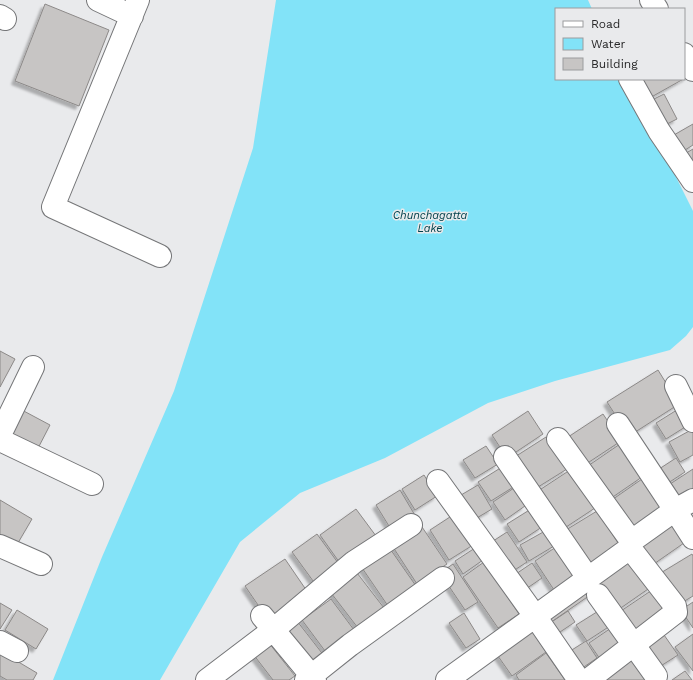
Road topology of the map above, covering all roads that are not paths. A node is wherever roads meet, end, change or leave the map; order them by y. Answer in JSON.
{"nodes":[{"id":1,"x":98,"y":0,"type":"edge"},
{"id":2,"x":135,"y":8,"type":"edge"},
{"id":3,"x":685,"y":56,"type":"edge"},
{"id":4,"x":693,"y":70,"type":"edge"},
{"id":5,"x":631,"y":80,"type":"edge"},
{"id":6,"x":693,"y":181,"type":"edge"},
{"id":7,"x":160,"y":256,"type":"dead end"},
{"id":8,"x":33,"y":367,"type":"dead end"},
{"id":9,"x":676,"y":386,"type":"dead end"},
{"id":10,"x":693,"y":421,"type":"edge"},
{"id":11,"x":618,"y":424,"type":"dead end"},
{"id":12,"x":0,"y":435,"type":"edge"},
{"id":13,"x":558,"y":439,"type":"dead end"},
{"id":14,"x":0,"y":440,"type":"edge"},
{"id":15,"x":505,"y":457,"type":"dead end"},
{"id":16,"x":438,"y":481,"type":"dead end"},
{"id":17,"x":92,"y":484,"type":"dead end"},
{"id":18,"x":684,"y":505,"type":"edge"},
{"id":19,"x":410,"y":525,"type":"dead end"},
{"id":20,"x":693,"y":538,"type":"edge"},
{"id":21,"x":631,"y":545,"type":"junction"},
{"id":22,"x":0,"y":546,"type":"edge"},
{"id":23,"x":41,"y":564,"type":"dead end"},
{"id":24,"x":443,"y":578,"type":"dead end"},
{"id":25,"x":593,"y":586,"type":"junction"},
{"id":26,"x":535,"y":616,"type":"junction"},
{"id":27,"x":267,"y":623,"type":"junction"},
{"id":28,"x":634,"y":644,"type":"junction"},
{"id":29,"x":656,"y":676,"type":"dead end"},
{"id":30,"x":310,"y":679,"type":"edge"},
{"id":31,"x":207,"y":680,"type":"edge"},
{"id":32,"x":447,"y":680,"type":"edge"},
{"id":33,"x":579,"y":680,"type":"edge"},
{"id":34,"x":588,"y":680,"type":"edge"}],
"edges":[{"from":1,"to":2,"type":"street"},
{"from":2,"to":7,"type":"street"},
{"from":3,"to":4,"type":"street"},
{"from":5,"to":6,"type":"street"},
{"from":8,"to":12,"type":"street"},
{"from":9,"to":10,"type":"street"},
{"from":11,"to":18,"type":"street"},
{"from":13,"to":21,"type":"street"},
{"from":14,"to":17,"type":"street"},
{"from":15,"to":25,"type":"street"},
{"from":16,"to":26,"type":"street"},
{"from":18,"to":20,"type":"street"},
{"from":18,"to":21,"type":"street"},
{"from":19,"to":27,"type":"street"},
{"from":21,"to":25,"type":"street"},
{"from":21,"to":28,"type":"street"},
{"from":22,"to":23,"type":"street"},
{"from":24,"to":30,"type":"street"},
{"from":25,"to":26,"type":"street"},
{"from":25,"to":28,"type":"street"},
{"from":26,"to":32,"type":"street"},
{"from":26,"to":33,"type":"street"},
{"from":27,"to":30,"type":"street"},
{"from":27,"to":31,"type":"street"},
{"from":28,"to":29,"type":"street"},
{"from":28,"to":34,"type":"street"}]}
